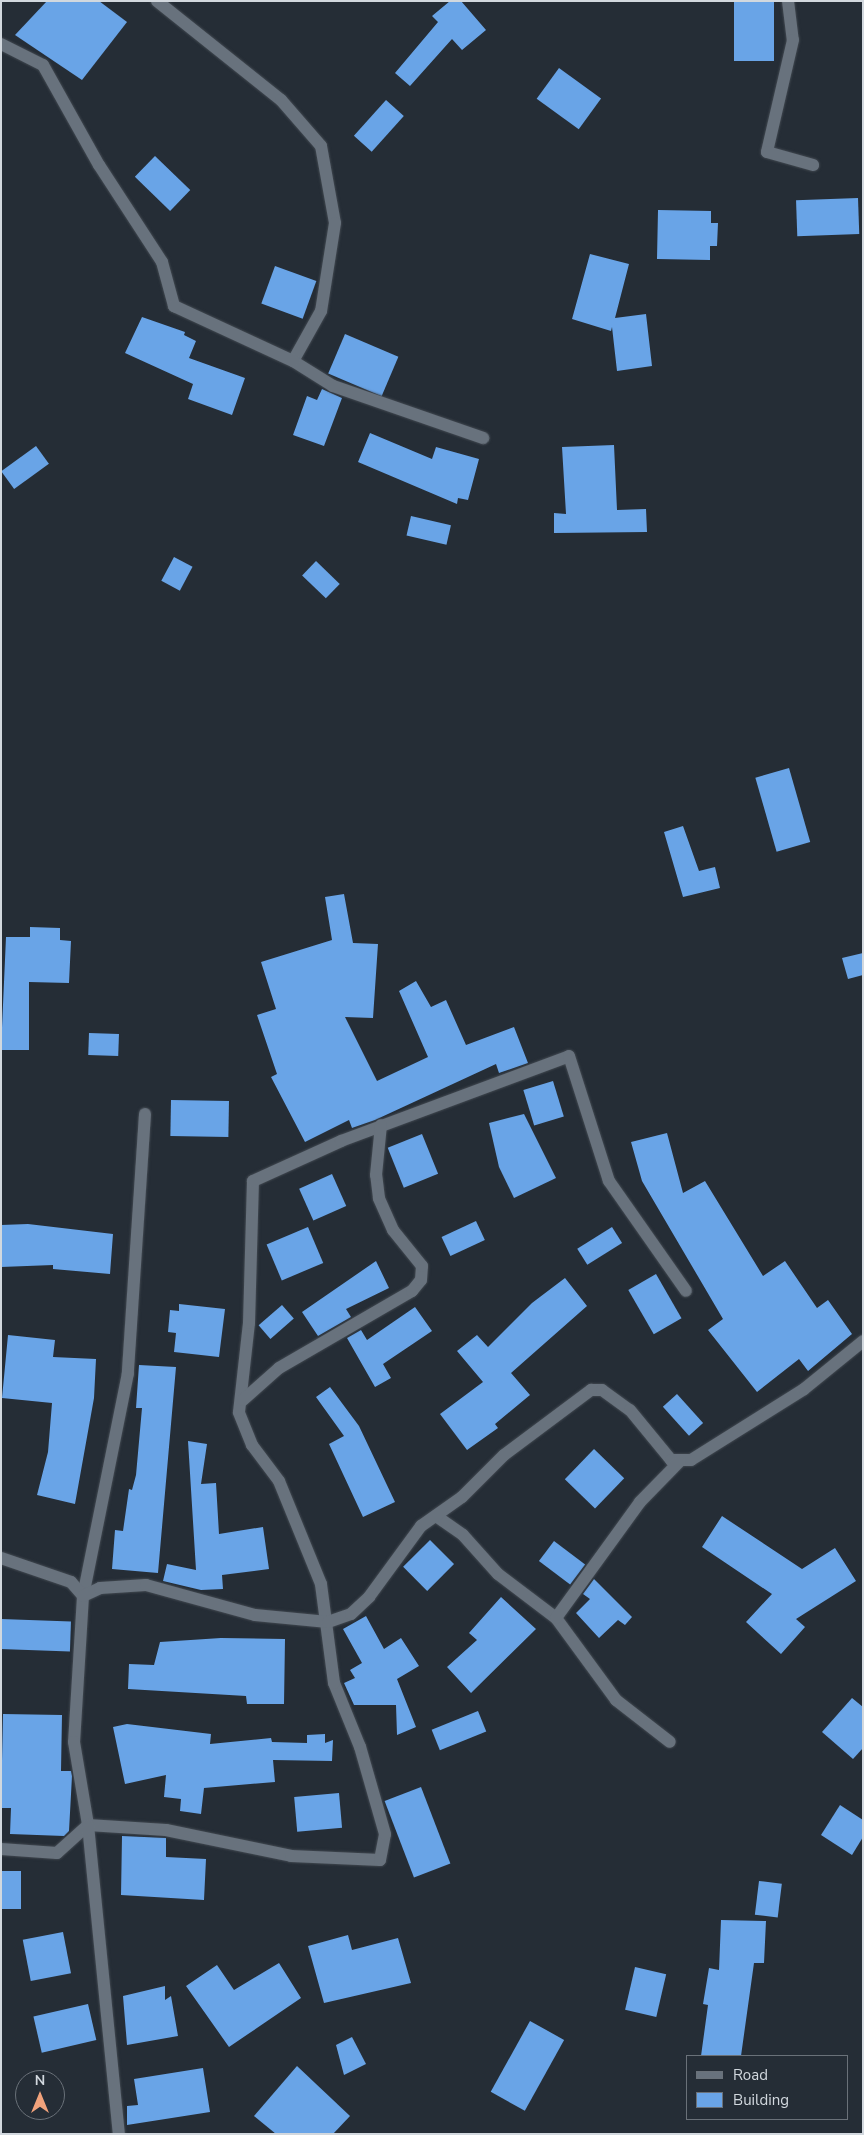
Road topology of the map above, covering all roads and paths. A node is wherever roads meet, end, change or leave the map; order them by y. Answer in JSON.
{"nodes":[{"id":1,"x":157,"y":1,"type":"edge"},
{"id":2,"x":788,"y":1,"type":"edge"},
{"id":3,"x":1,"y":44,"type":"edge"},
{"id":4,"x":813,"y":166,"type":"dead end"},
{"id":5,"x":293,"y":361,"type":"junction"},
{"id":6,"x":483,"y":438,"type":"dead end"},
{"id":7,"x":145,"y":1114,"type":"dead end"},
{"id":8,"x":381,"y":1125,"type":"junction"},
{"id":9,"x":686,"y":1291,"type":"dead end"},
{"id":10,"x":863,"y":1342,"type":"edge"},
{"id":11,"x":243,"y":1400,"type":"junction"},
{"id":12,"x":679,"y":1462,"type":"junction"},
{"id":13,"x":436,"y":1516,"type":"junction"},
{"id":14,"x":1,"y":1558,"type":"edge"},
{"id":15,"x":83,"y":1596,"type":"junction"},
{"id":16,"x":556,"y":1618,"type":"junction"},
{"id":17,"x":328,"y":1622,"type":"junction"},
{"id":18,"x":670,"y":1742,"type":"dead end"},
{"id":19,"x":88,"y":1825,"type":"junction"},
{"id":20,"x":1,"y":1848,"type":"edge"},
{"id":21,"x":119,"y":2134,"type":"edge"}],
"edges":[{"from":1,"to":5,"type":"street"},
{"from":2,"to":4,"type":"street"},
{"from":3,"to":5,"type":"street"},
{"from":5,"to":6,"type":"street"},
{"from":7,"to":15,"type":"street"},
{"from":8,"to":9,"type":"street"},
{"from":8,"to":11,"type":"street"},
{"from":8,"to":11,"type":"street"},
{"from":10,"to":12,"type":"street"},
{"from":11,"to":17,"type":"street"},
{"from":12,"to":13,"type":"street"},
{"from":12,"to":16,"type":"street"},
{"from":13,"to":16,"type":"street"},
{"from":13,"to":17,"type":"street"},
{"from":14,"to":15,"type":"street"},
{"from":15,"to":17,"type":"street"},
{"from":15,"to":19,"type":"street"},
{"from":16,"to":18,"type":"street"},
{"from":17,"to":19,"type":"street"},
{"from":19,"to":20,"type":"street"},
{"from":19,"to":21,"type":"street"}]}
